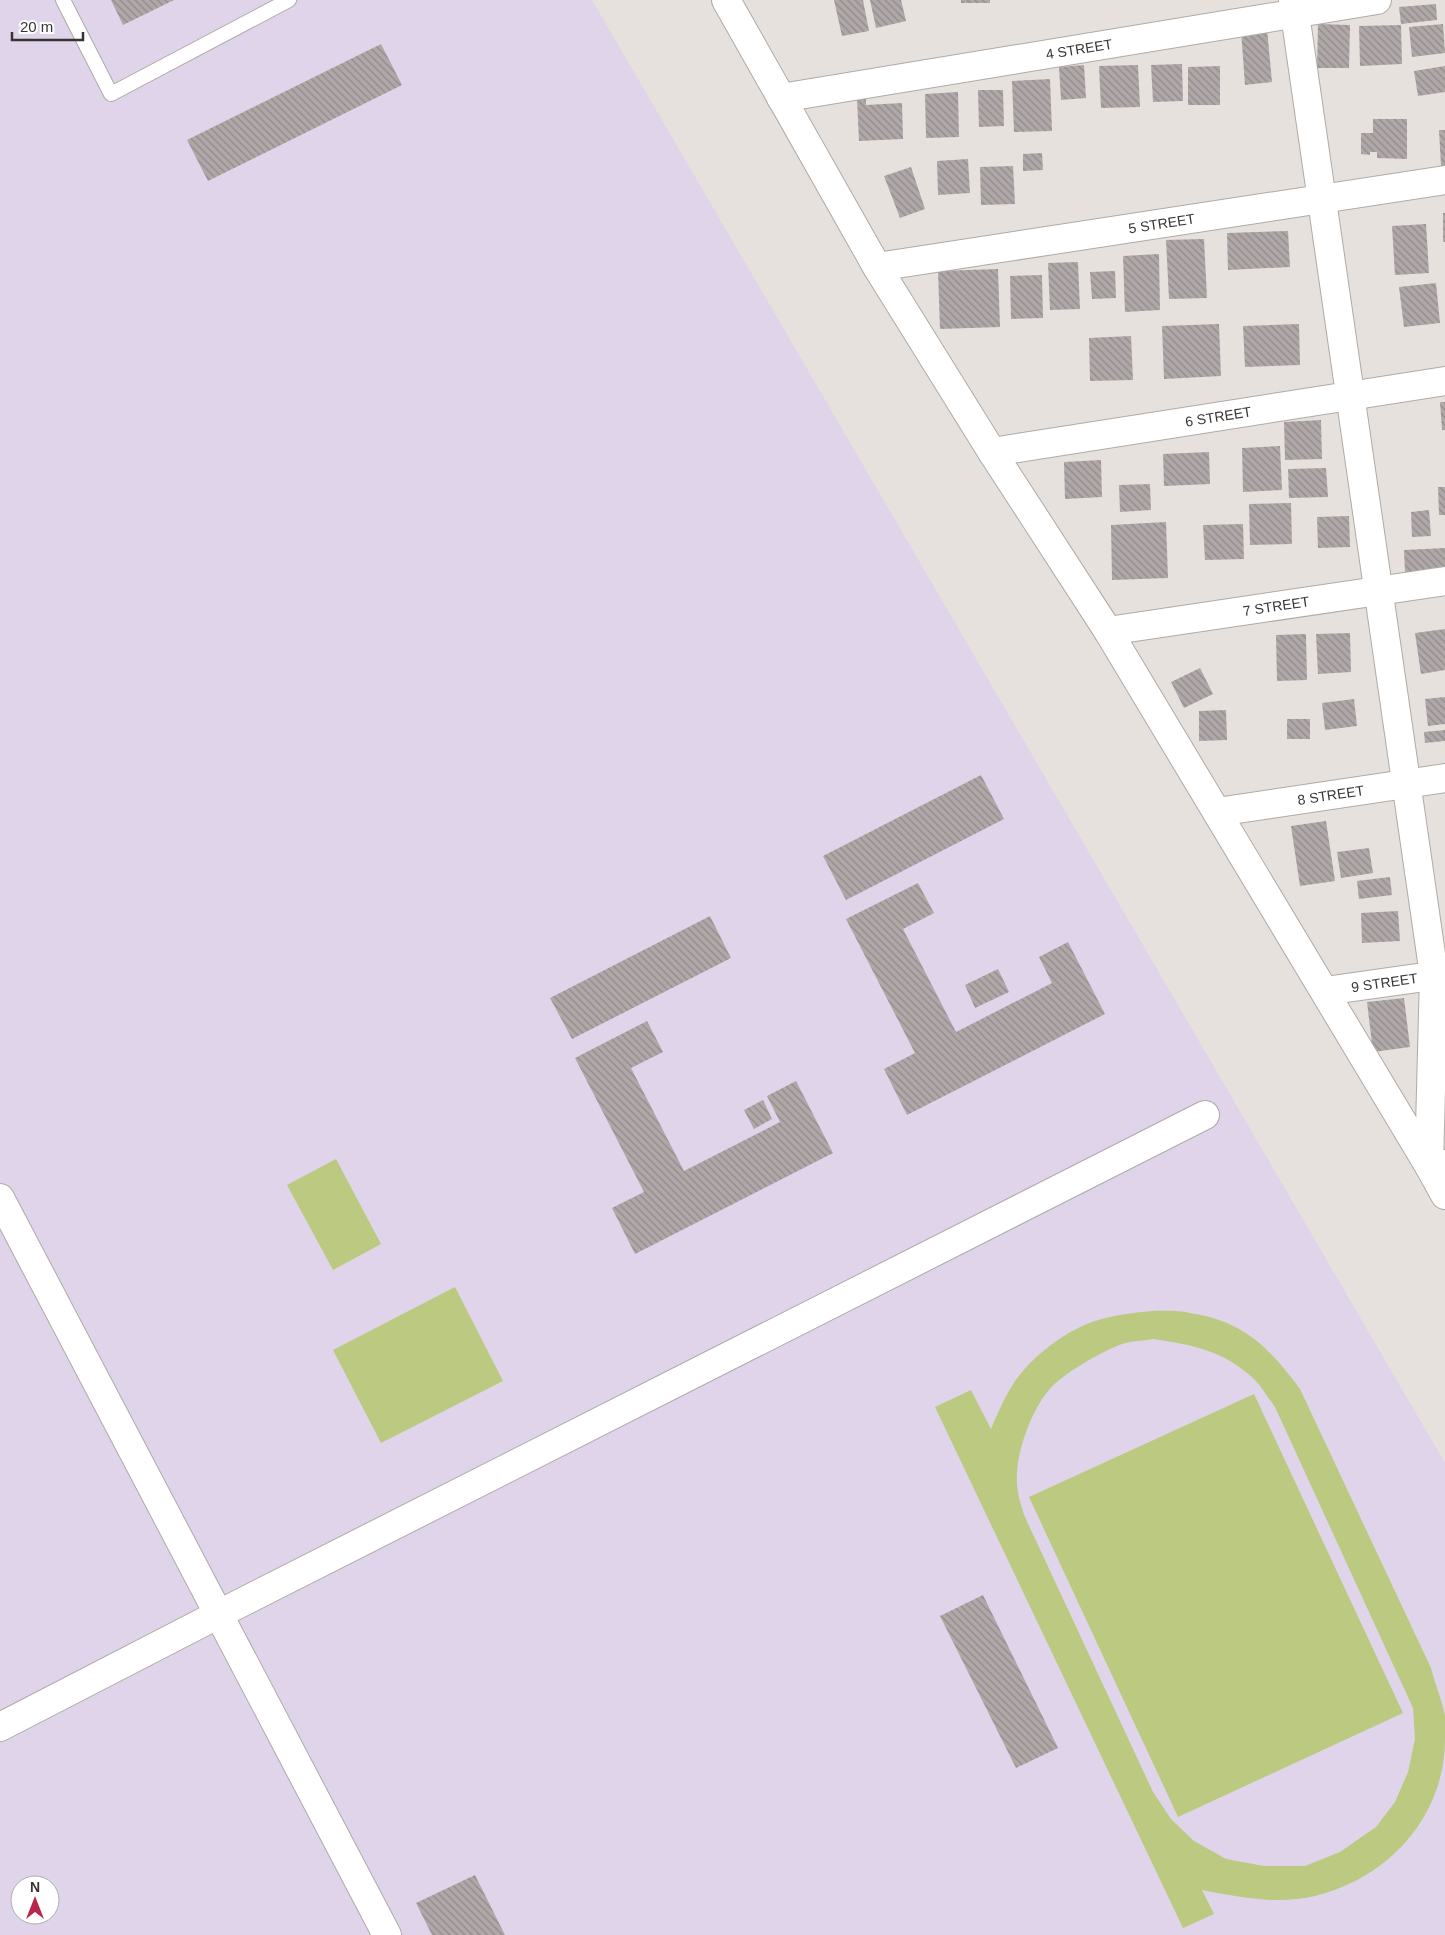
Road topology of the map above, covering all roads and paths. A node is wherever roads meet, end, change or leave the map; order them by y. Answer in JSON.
{"nodes":[{"id":1,"x":63,"y":0,"type":"edge"},
{"id":2,"x":289,"y":0,"type":"edge"},
{"id":3,"x":726,"y":0,"type":"edge"},
{"id":4,"x":1377,"y":0,"type":"edge"},
{"id":5,"x":1294,"y":6,"type":"edge"},
{"id":6,"x":781,"y":98,"type":"junction"},
{"id":7,"x":1445,"y":180,"type":"edge"},
{"id":8,"x":1322,"y":198,"type":"junction"},
{"id":9,"x":877,"y":267,"type":"junction"},
{"id":10,"x":1445,"y":381,"type":"edge"},
{"id":11,"x":1350,"y":395,"type":"junction"},
{"id":12,"x":992,"y":452,"type":"junction"},
{"id":13,"x":1445,"y":581,"type":"edge"},
{"id":14,"x":1379,"y":591,"type":"junction"},
{"id":15,"x":1108,"y":631,"type":"junction"},
{"id":16,"x":1445,"y":778,"type":"edge"},
{"id":17,"x":1406,"y":784,"type":"junction"},
{"id":18,"x":1217,"y":812,"type":"junction"},
{"id":19,"x":1440,"y":974,"type":"edge"},
{"id":20,"x":1325,"y":991,"type":"junction"},
{"id":21,"x":1205,"y":1115,"type":"dead end"},
{"id":22,"x":1437,"y":1165,"type":"edge"},
{"id":23,"x":1445,"y":1195,"type":"edge"},
{"id":24,"x":0,"y":1198,"type":"edge"},
{"id":25,"x":219,"y":1614,"type":"junction"},
{"id":26,"x":0,"y":1726,"type":"edge"},
{"id":27,"x":387,"y":1935,"type":"edge"}],
"edges":[{"from":1,"to":2,"type":"lane"},
{"from":3,"to":6,"type":"street"},
{"from":4,"to":5,"type":"street","name":"4 STREET"},
{"from":5,"to":6,"type":"street","name":"4 STREET"},
{"from":5,"to":8,"type":"street"},
{"from":6,"to":9,"type":"street"},
{"from":7,"to":8,"type":"street","name":"5 STREET"},
{"from":8,"to":9,"type":"street","name":"5 STREET"},
{"from":8,"to":11,"type":"street"},
{"from":9,"to":12,"type":"street"},
{"from":10,"to":11,"type":"street","name":"6 STREET"},
{"from":11,"to":12,"type":"street","name":"6 STREET"},
{"from":11,"to":14,"type":"street"},
{"from":12,"to":15,"type":"street"},
{"from":13,"to":14,"type":"street","name":"7 STREET"},
{"from":14,"to":15,"type":"street","name":"7 STREET"},
{"from":14,"to":17,"type":"street"},
{"from":15,"to":18,"type":"street"},
{"from":16,"to":17,"type":"street","name":"8 STREET"},
{"from":17,"to":18,"type":"street","name":"8 STREET"},
{"from":17,"to":19,"type":"street"},
{"from":18,"to":20,"type":"street"},
{"from":19,"to":20,"type":"street","name":"9 STREET"},
{"from":19,"to":22,"type":"street"},
{"from":20,"to":22,"type":"street"},
{"from":21,"to":25,"type":"street"},
{"from":22,"to":23,"type":"street"},
{"from":24,"to":25,"type":"street"},
{"from":25,"to":26,"type":"street"},
{"from":25,"to":27,"type":"street"}]}
